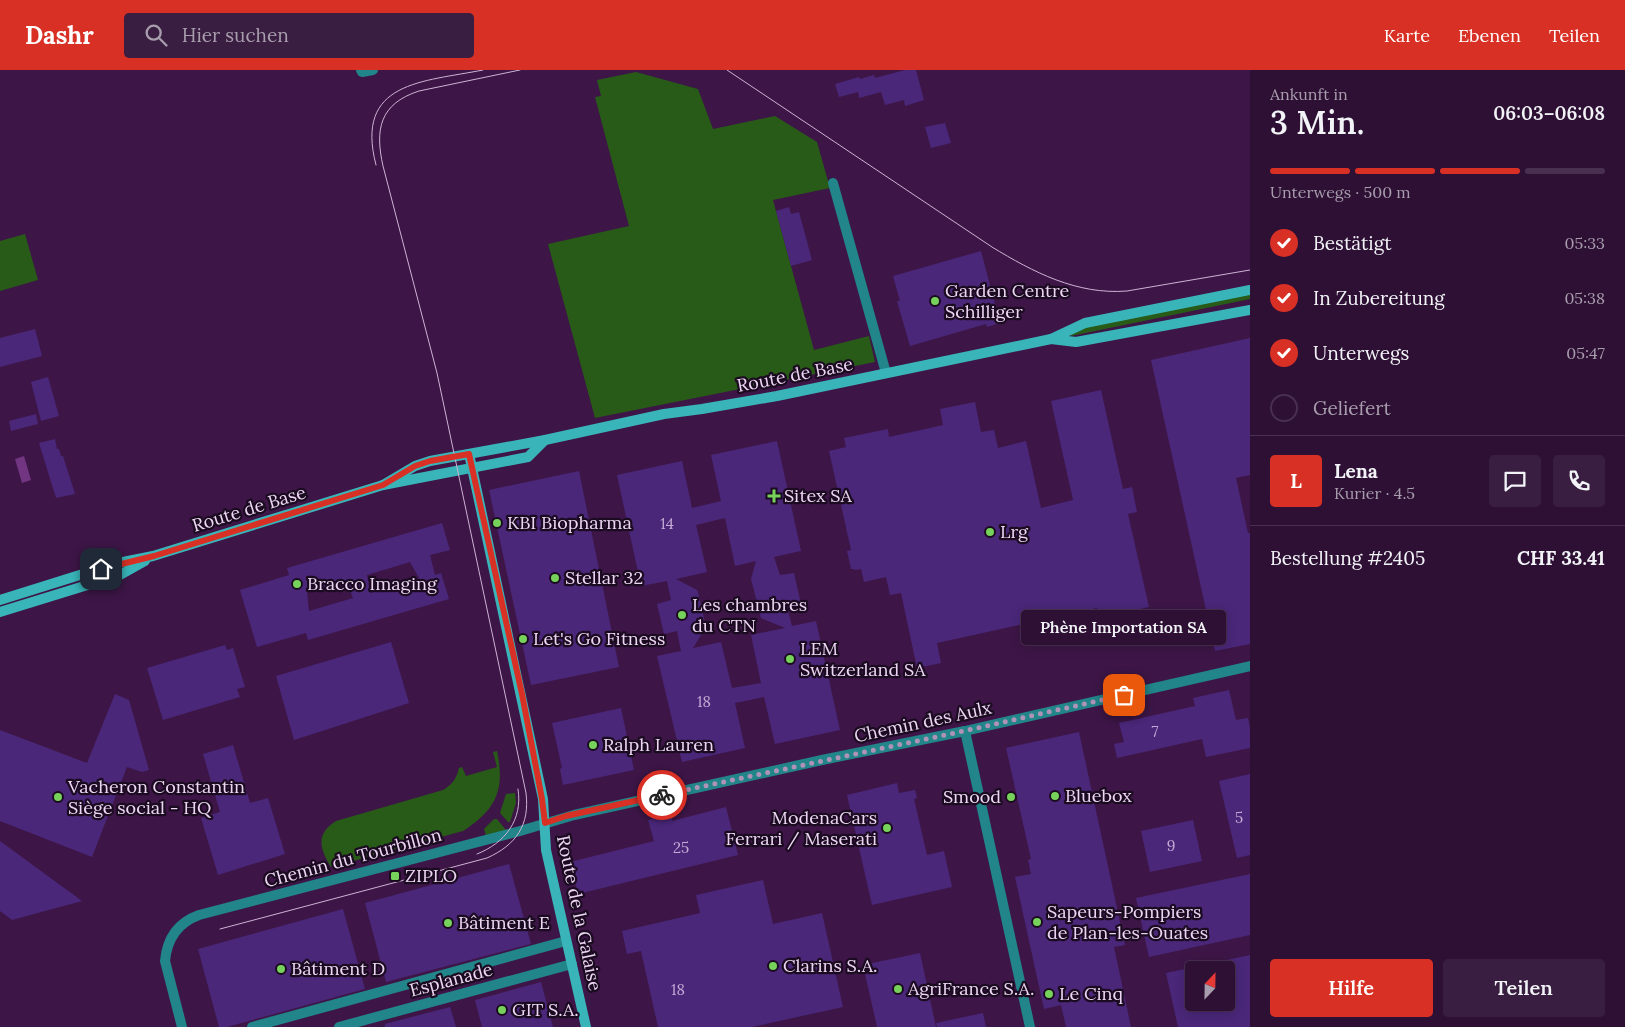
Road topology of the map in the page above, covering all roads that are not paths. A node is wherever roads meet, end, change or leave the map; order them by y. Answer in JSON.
{"nodes":[{"id":1,"x":834,"y":183,"type":"dead end"},
{"id":2,"x":1250,"y":290,"type":"edge"},
{"id":3,"x":1250,"y":310,"type":"edge"},
{"id":4,"x":1051,"y":339,"type":"junction"},
{"id":5,"x":886,"y":373,"type":"junction"},
{"id":6,"x":545,"y":440,"type":"junction"},
{"id":7,"x":469,"y":454,"type":"junction"},
{"id":8,"x":472,"y":468,"type":"junction"},
{"id":9,"x":383,"y":485,"type":"junction"},
{"id":10,"x":154,"y":556,"type":"junction"},
{"id":11,"x":0,"y":600,"type":"edge"},
{"id":12,"x":0,"y":612,"type":"edge"},
{"id":13,"x":1250,"y":666,"type":"edge"},
{"id":14,"x":964,"y":731,"type":"junction"},
{"id":15,"x":545,"y":823,"type":"junction"},
{"id":16,"x":566,"y":941,"type":"junction"},
{"id":17,"x":572,"y":964,"type":"junction"},
{"id":18,"x":182,"y":1027,"type":"edge"},
{"id":19,"x":252,"y":1027,"type":"edge"},
{"id":20,"x":339,"y":1027,"type":"edge"},
{"id":21,"x":586,"y":1027,"type":"edge"},
{"id":22,"x":1030,"y":1027,"type":"edge"}],
"edges":[{"from":1,"to":5,"type":"street"},
{"from":2,"to":4,"type":"street","name":"Route de Base"},
{"from":3,"to":4,"type":"street","name":"Route de Base"},
{"from":4,"to":5,"type":"street","name":"Route de Base"},
{"from":5,"to":6,"type":"street","name":"Route de Base"},
{"from":6,"to":7,"type":"street","name":"Route de Base"},
{"from":6,"to":8,"type":"street","name":"Route de Base"},
{"from":7,"to":8,"type":"street","name":"Route de la Galaise"},
{"from":7,"to":9,"type":"street","name":"Route de Base"},
{"from":8,"to":9,"type":"street","name":"Route de Base"},
{"from":8,"to":15,"type":"street","name":"Route de la Galaise"},
{"from":9,"to":10,"type":"street","name":"Route de Base"},
{"from":10,"to":11,"type":"street","name":"Route de Base"},
{"from":10,"to":12,"type":"street","name":"Route de Base"},
{"from":13,"to":14,"type":"street","name":"Chemin des Aulx"},
{"from":14,"to":15,"type":"street","name":"Chemin des Aulx"},
{"from":14,"to":22,"type":"street"},
{"from":15,"to":16,"type":"street","name":"Route de la Galaise"},
{"from":15,"to":18,"type":"street","name":"Chemin du Tourbillon"},
{"from":16,"to":17,"type":"street","name":"Route de la Galaise"},
{"from":16,"to":19,"type":"street","name":"Esplanade"},
{"from":17,"to":20,"type":"street","name":"Esplanade"},
{"from":17,"to":21,"type":"street","name":"Route de la Galaise"}]}
